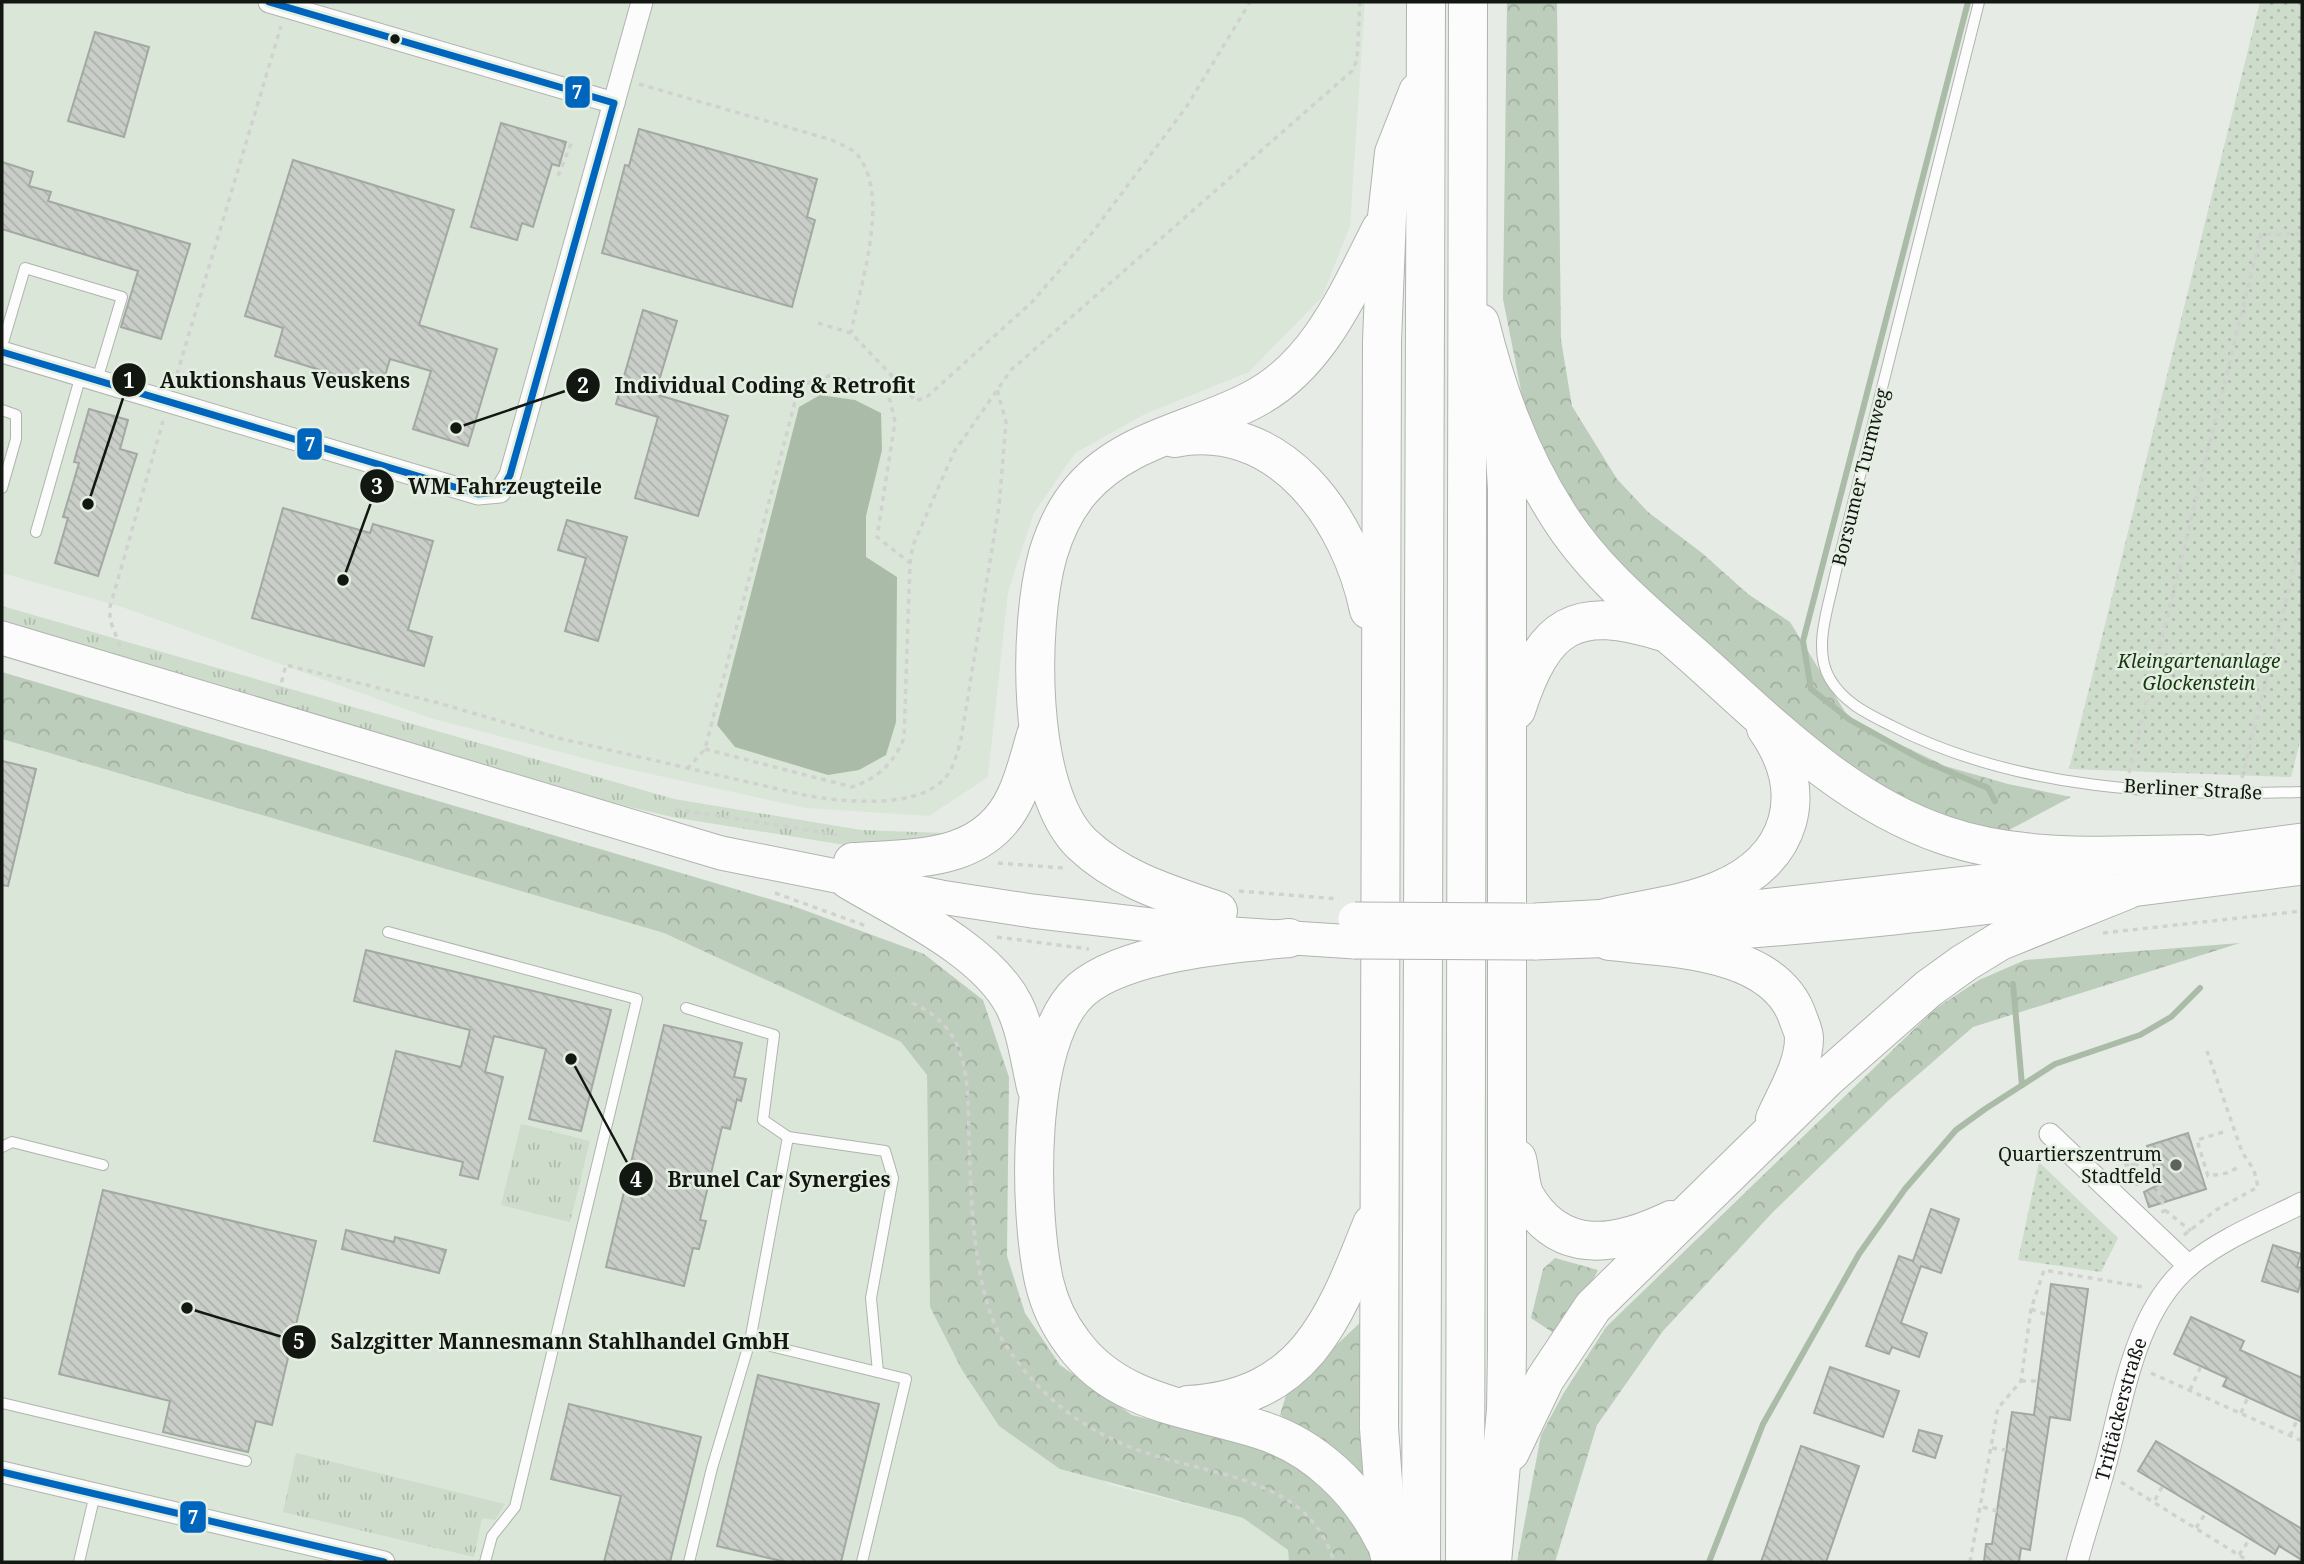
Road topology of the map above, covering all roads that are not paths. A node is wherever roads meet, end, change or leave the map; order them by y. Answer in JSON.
{"nodes":[{"id":1,"x":642,"y":2,"type":"edge"},
{"id":2,"x":1426,"y":2,"type":"edge"},
{"id":3,"x":1468,"y":2,"type":"edge"},
{"id":4,"x":1979,"y":2,"type":"edge"},
{"id":5,"x":278,"y":4,"type":"edge"},
{"id":6,"x":1426,"y":70,"type":"junction"},
{"id":7,"x":614,"y":103,"type":"junction"},
{"id":8,"x":1387,"y":218,"type":"junction"},
{"id":9,"x":1465,"y":259,"type":"junction"},
{"id":10,"x":2,"y":346,"type":"edge"},
{"id":11,"x":2,"y":352,"type":"edge"},
{"id":12,"x":89,"y":378,"type":"junction"},
{"id":13,"x":1502,"y":405,"type":"junction"},
{"id":14,"x":2,"y":410,"type":"edge"},
{"id":15,"x":1151,"y":442,"type":"junction"},
{"id":16,"x":2,"y":488,"type":"edge"},
{"id":17,"x":36,"y":532,"type":"dead end"},
{"id":18,"x":1668,"y":634,"type":"junction"},
{"id":19,"x":2,"y":638,"type":"edge"},
{"id":20,"x":1381,"y":671,"type":"junction"},
{"id":21,"x":1753,"y":710,"type":"junction"},
{"id":22,"x":1037,"y":733,"type":"junction"},
{"id":23,"x":1508,"y":735,"type":"junction"},
{"id":24,"x":2085,"y":783,"type":"joint"},
{"id":25,"x":2302,"y":792,"type":"edge"},
{"id":26,"x":2302,"y":840,"type":"edge"},
{"id":27,"x":2201,"y":854,"type":"junction"},
{"id":28,"x":851,"y":859,"type":"junction"},
{"id":29,"x":2302,"y":867,"type":"edge"},
{"id":30,"x":2127,"y":890,"type":"junction"},
{"id":31,"x":1228,"y":901,"type":"junction"},
{"id":32,"x":1350,"y":920,"type":"junction"},
{"id":33,"x":1607,"y":930,"type":"junction"},
{"id":34,"x":388,"y":932,"type":"dead end"},
{"id":35,"x":1289,"y":938,"type":"junction"},
{"id":36,"x":686,"y":1008,"type":"dead end"},
{"id":37,"x":1038,"y":1094,"type":"junction"},
{"id":38,"x":1507,"y":1109,"type":"junction"},
{"id":39,"x":2050,"y":1134,"type":"dead end"},
{"id":40,"x":788,"y":1137,"type":"junction"},
{"id":41,"x":1766,"y":1138,"type":"junction"},
{"id":42,"x":2,"y":1147,"type":"edge"},
{"id":43,"x":103,"y":1165,"type":"dead end"},
{"id":44,"x":2302,"y":1203,"type":"edge"},
{"id":45,"x":1380,"y":1206,"type":"junction"},
{"id":46,"x":1692,"y":1210,"type":"junction"},
{"id":47,"x":2189,"y":1266,"type":"junction"},
{"id":48,"x":750,"y":1341,"type":"junction"},
{"id":49,"x":878,"y":1372,"type":"junction"},
{"id":50,"x":2,"y":1403,"type":"edge"},
{"id":51,"x":1170,"y":1407,"type":"junction"},
{"id":52,"x":246,"y":1461,"type":"dead end"},
{"id":53,"x":1501,"y":1469,"type":"junction"},
{"id":54,"x":2,"y":1472,"type":"edge"},
{"id":55,"x":95,"y":1494,"type":"junction"},
{"id":56,"x":1400,"y":1558,"type":"edge"},
{"id":57,"x":79,"y":1562,"type":"edge"},
{"id":58,"x":384,"y":1562,"type":"edge"},
{"id":59,"x":485,"y":1562,"type":"edge"},
{"id":60,"x":689,"y":1562,"type":"edge"},
{"id":61,"x":862,"y":1562,"type":"edge"},
{"id":62,"x":1465,"y":1562,"type":"edge"},
{"id":63,"x":1492,"y":1562,"type":"edge"},
{"id":64,"x":2077,"y":1562,"type":"edge"}],
"edges":[{"from":1,"to":7,"type":"street"},
{"from":2,"to":6,"type":"highway"},
{"from":3,"to":9,"type":"highway"},
{"from":4,"to":24,"type":"lane","name":"Borsumer Turmweg"},
{"from":5,"to":7,"type":"street"},
{"from":6,"to":8,"type":"highway"},
{"from":6,"to":56,"type":"highway"},
{"from":7,"to":12,"type":"street"},
{"from":8,"to":15,"type":"highway"},
{"from":8,"to":20,"type":"highway"},
{"from":9,"to":13,"type":"highway"},
{"from":9,"to":62,"type":"highway"},
{"from":10,"to":12,"type":"lane"},
{"from":11,"to":12,"type":"street"},
{"from":12,"to":17,"type":"lane"},
{"from":13,"to":18,"type":"highway"},
{"from":13,"to":23,"type":"highway"},
{"from":14,"to":16,"type":"lane"},
{"from":15,"to":20,"type":"highway"},
{"from":15,"to":22,"type":"highway"},
{"from":18,"to":21,"type":"highway"},
{"from":18,"to":23,"type":"highway"},
{"from":19,"to":28,"type":"main road"},
{"from":20,"to":45,"type":"highway"},
{"from":21,"to":27,"type":"highway"},
{"from":21,"to":33,"type":"highway"},
{"from":22,"to":28,"type":"highway"},
{"from":22,"to":31,"type":"highway"},
{"from":23,"to":38,"type":"highway"},
{"from":24,"to":25,"type":"lane","name":"Berliner Straße"},
{"from":26,"to":27,"type":"main road"},
{"from":27,"to":33,"type":"main road"},
{"from":28,"to":31,"type":"main road"},
{"from":28,"to":35,"type":"main road"},
{"from":28,"to":37,"type":"highway"},
{"from":29,"to":30,"type":"main road"},
{"from":30,"to":33,"type":"main road"},
{"from":30,"to":41,"type":"highway"},
{"from":31,"to":32,"type":"main road"},
{"from":32,"to":33,"type":"main road","bridge":true},
{"from":32,"to":35,"type":"main road"},
{"from":33,"to":41,"type":"highway"},
{"from":34,"to":59,"type":"lane"},
{"from":35,"to":37,"type":"highway"},
{"from":36,"to":40,"type":"lane"},
{"from":37,"to":51,"type":"highway"},
{"from":38,"to":46,"type":"highway"},
{"from":38,"to":53,"type":"highway"},
{"from":39,"to":47,"type":"street"},
{"from":40,"to":48,"type":"lane"},
{"from":40,"to":49,"type":"lane"},
{"from":41,"to":46,"type":"highway"},
{"from":42,"to":43,"type":"lane"},
{"from":44,"to":47,"type":"street","name":"Triftäckerstraße"},
{"from":45,"to":51,"type":"highway"},
{"from":45,"to":56,"type":"highway"},
{"from":46,"to":53,"type":"highway"},
{"from":47,"to":64,"type":"street","name":"Triftäckerstraße"},
{"from":48,"to":49,"type":"lane"},
{"from":48,"to":60,"type":"lane"},
{"from":49,"to":61,"type":"lane"},
{"from":50,"to":52,"type":"lane"},
{"from":51,"to":56,"type":"highway"},
{"from":53,"to":63,"type":"highway"},
{"from":54,"to":55,"type":"street"},
{"from":55,"to":57,"type":"lane"},
{"from":55,"to":58,"type":"street"}]}
